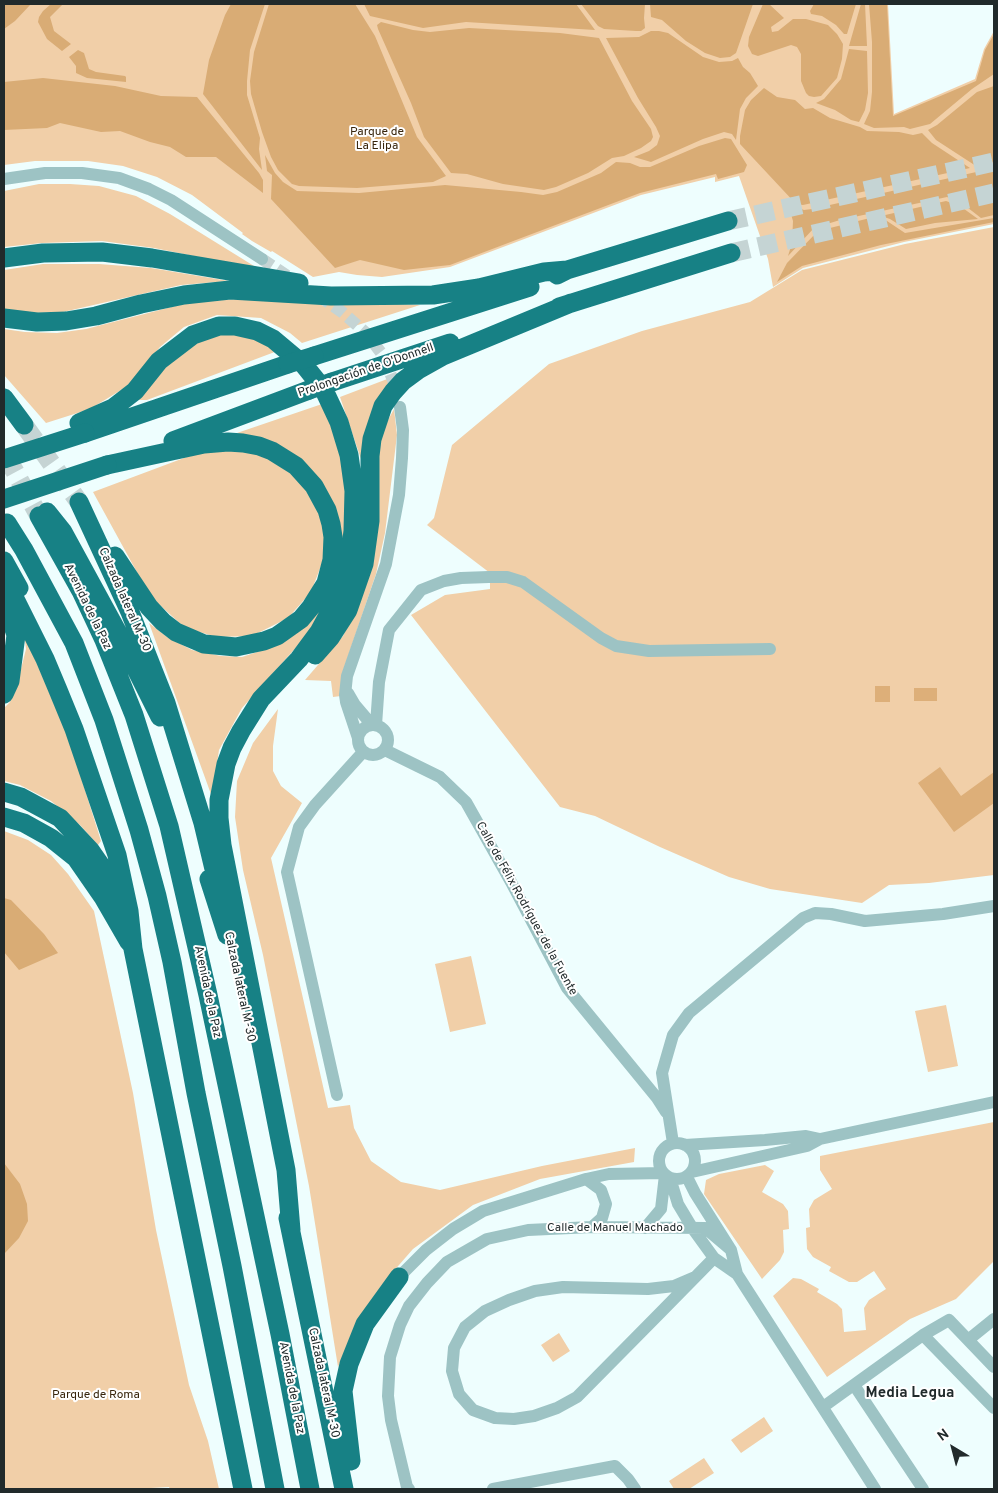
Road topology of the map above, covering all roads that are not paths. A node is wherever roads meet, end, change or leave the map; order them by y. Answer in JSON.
{"nodes":[{"id":1,"x":4,"y":179,"type":"edge"},
{"id":2,"x":728,"y":221,"type":"tunnel mouth"},
{"id":3,"x":731,"y":253,"type":"tunnel mouth"},
{"id":4,"x":4,"y":258,"type":"edge"},
{"id":5,"x":262,"y":260,"type":"tunnel mouth"},
{"id":6,"x":567,"y":270,"type":"junction"},
{"id":7,"x":382,"y":295,"type":"junction"},
{"id":8,"x":571,"y":303,"type":"junction"},
{"id":9,"x":4,"y":318,"type":"edge"},
{"id":10,"x":4,"y":398,"type":"edge"},
{"id":11,"x":400,"y":407,"type":"tunnel mouth"},
{"id":12,"x":24,"y":425,"type":"tunnel mouth"},
{"id":13,"x":82,"y":428,"type":"junction"},
{"id":14,"x":12,"y":456,"type":"edge"},
{"id":15,"x":106,"y":465,"type":"junction"},
{"id":16,"x":4,"y":499,"type":"edge"},
{"id":17,"x":7,"y":523,"type":"dead end"},
{"id":18,"x":4,"y":561,"type":"edge"},
{"id":19,"x":4,"y":580,"type":"edge"},
{"id":20,"x":4,"y":600,"type":"edge"},
{"id":21,"x":770,"y":649,"type":"dead end"},
{"id":22,"x":45,"y":659,"type":"junction"},
{"id":23,"x":346,"y":688,"type":"junction"},
{"id":24,"x":4,"y":694,"type":"edge"},
{"id":25,"x":250,"y":718,"type":"junction"},
{"id":26,"x":374,"y":725,"type":"junction"},
{"id":27,"x":358,"y":738,"type":"junction"},
{"id":28,"x":385,"y":750,"type":"junction"},
{"id":29,"x":363,"y":752,"type":"junction"},
{"id":30,"x":4,"y":792,"type":"edge"},
{"id":31,"x":4,"y":817,"type":"edge"},
{"id":32,"x":994,"y":906,"type":"edge"},
{"id":33,"x":227,"y":935,"type":"junction"},
{"id":34,"x":134,"y":950,"type":"junction"},
{"id":35,"x":336,"y":1095,"type":"dead end"},
{"id":36,"x":994,"y":1102,"type":"edge"},
{"id":37,"x":670,"y":1118,"type":"junction"},
{"id":38,"x":820,"y":1139,"type":"junction"},
{"id":39,"x":679,"y":1144,"type":"junction"},
{"id":40,"x":689,"y":1174,"type":"junction"},
{"id":41,"x":666,"y":1175,"type":"junction"},
{"id":42,"x":586,"y":1179,"type":"junction"},
{"id":43,"x":592,"y":1226,"type":"junction"},
{"id":44,"x":645,"y":1228,"type":"junction"},
{"id":45,"x":693,"y":1229,"type":"junction"},
{"id":46,"x":291,"y":1230,"type":"junction"},
{"id":47,"x":731,"y":1250,"type":"junction"},
{"id":48,"x":714,"y":1258,"type":"junction"},
{"id":49,"x":737,"y":1274,"type":"junction"},
{"id":50,"x":399,"y":1277,"type":"joint"},
{"id":51,"x":695,"y":1277,"type":"junction"},
{"id":52,"x":648,"y":1290,"type":"junction"},
{"id":53,"x":660,"y":1313,"type":"junction"},
{"id":54,"x":994,"y":1320,"type":"edge"},
{"id":55,"x":923,"y":1334,"type":"junction"},
{"id":56,"x":968,"y":1340,"type":"junction"},
{"id":57,"x":994,"y":1367,"type":"edge"},
{"id":58,"x":854,"y":1386,"type":"junction"},
{"id":59,"x":823,"y":1407,"type":"junction"},
{"id":60,"x":994,"y":1408,"type":"edge"},
{"id":61,"x":243,"y":1489,"type":"edge"},
{"id":62,"x":275,"y":1489,"type":"edge"},
{"id":63,"x":310,"y":1489,"type":"edge"},
{"id":64,"x":344,"y":1489,"type":"edge"},
{"id":65,"x":356,"y":1489,"type":"edge"},
{"id":66,"x":410,"y":1489,"type":"edge"},
{"id":67,"x":493,"y":1489,"type":"edge"},
{"id":68,"x":635,"y":1489,"type":"edge"},
{"id":69,"x":875,"y":1489,"type":"edge"},
{"id":70,"x":923,"y":1489,"type":"edge"}],
"edges":[{"from":1,"to":5,"type":"street"},
{"from":2,"to":6,"type":"highway"},
{"from":3,"to":8,"type":"highway","name":"Prolongación de O'Donnell"},
{"from":4,"to":7,"type":"highway"},
{"from":6,"to":7,"type":"highway"},
{"from":6,"to":13,"type":"highway","bridge":true},
{"from":7,"to":9,"type":"highway"},
{"from":8,"to":15,"type":"highway","name":"Prolongación de O'Donnell","bridge":true},
{"from":8,"to":25,"type":"highway"},
{"from":10,"to":12,"type":"highway"},
{"from":11,"to":23,"type":"street"},
{"from":13,"to":14,"type":"highway","bridge":true},
{"from":13,"to":25,"type":"highway"},
{"from":15,"to":16,"type":"highway","name":"Prolongación de O'Donnell","bridge":true},
{"from":15,"to":33,"type":"highway","name":"Calzada lateral M-30"},
{"from":17,"to":62,"type":"highway"},
{"from":18,"to":22,"type":"highway"},
{"from":19,"to":22,"type":"highway"},
{"from":20,"to":24,"type":"highway"},
{"from":21,"to":26,"type":"street"},
{"from":22,"to":34,"type":"highway"},
{"from":23,"to":26,"type":"street"},
{"from":23,"to":27,"type":"street"},
{"from":25,"to":46,"type":"highway"},
{"from":26,"to":27,"type":"street"},
{"from":26,"to":28,"type":"street"},
{"from":27,"to":29,"type":"street"},
{"from":28,"to":29,"type":"street"},
{"from":28,"to":37,"type":"street","name":"Calle de Félix Rodríguez de la Fuente"},
{"from":29,"to":35,"type":"street"},
{"from":30,"to":34,"type":"highway"},
{"from":31,"to":34,"type":"highway"},
{"from":32,"to":37,"type":"street"},
{"from":33,"to":46,"type":"highway","name":"Calzada lateral M-30"},
{"from":33,"to":63,"type":"highway","name":"Avenida de la Paz"},
{"from":34,"to":61,"type":"highway"},
{"from":36,"to":38,"type":"street"},
{"from":37,"to":39,"type":"street","name":"Calle de Félix Rodríguez de la Fuente"},
{"from":38,"to":39,"type":"street"},
{"from":38,"to":40,"type":"street"},
{"from":39,"to":40,"type":"street"},
{"from":39,"to":41,"type":"street"},
{"from":40,"to":41,"type":"street"},
{"from":40,"to":47,"type":"street"},
{"from":41,"to":42,"type":"street"},
{"from":41,"to":44,"type":"street"},
{"from":41,"to":45,"type":"street"},
{"from":42,"to":43,"type":"street"},
{"from":42,"to":50,"type":"street"},
{"from":43,"to":44,"type":"street","name":"Calle de Manuel Machado"},
{"from":43,"to":66,"type":"street","name":"Calle de Manuel Machado"},
{"from":44,"to":45,"type":"street","name":"Calle de Manuel Machado"},
{"from":45,"to":47,"type":"street","name":"Calle de Manuel Machado"},
{"from":45,"to":48,"type":"street"},
{"from":46,"to":64,"type":"highway","name":"Calzada lateral M-30"},
{"from":47,"to":49,"type":"street"},
{"from":48,"to":49,"type":"street"},
{"from":48,"to":51,"type":"street"},
{"from":49,"to":59,"type":"street"},
{"from":50,"to":65,"type":"highway"},
{"from":51,"to":52,"type":"street"},
{"from":51,"to":53,"type":"street"},
{"from":52,"to":53,"type":"street"},
{"from":52,"to":53,"type":"street"},
{"from":54,"to":56,"type":"street"},
{"from":55,"to":56,"type":"street"},
{"from":55,"to":58,"type":"street"},
{"from":55,"to":60,"type":"street"},
{"from":56,"to":57,"type":"street"},
{"from":58,"to":59,"type":"street"},
{"from":58,"to":70,"type":"street"},
{"from":59,"to":69,"type":"street"},
{"from":67,"to":68,"type":"street"}]}
